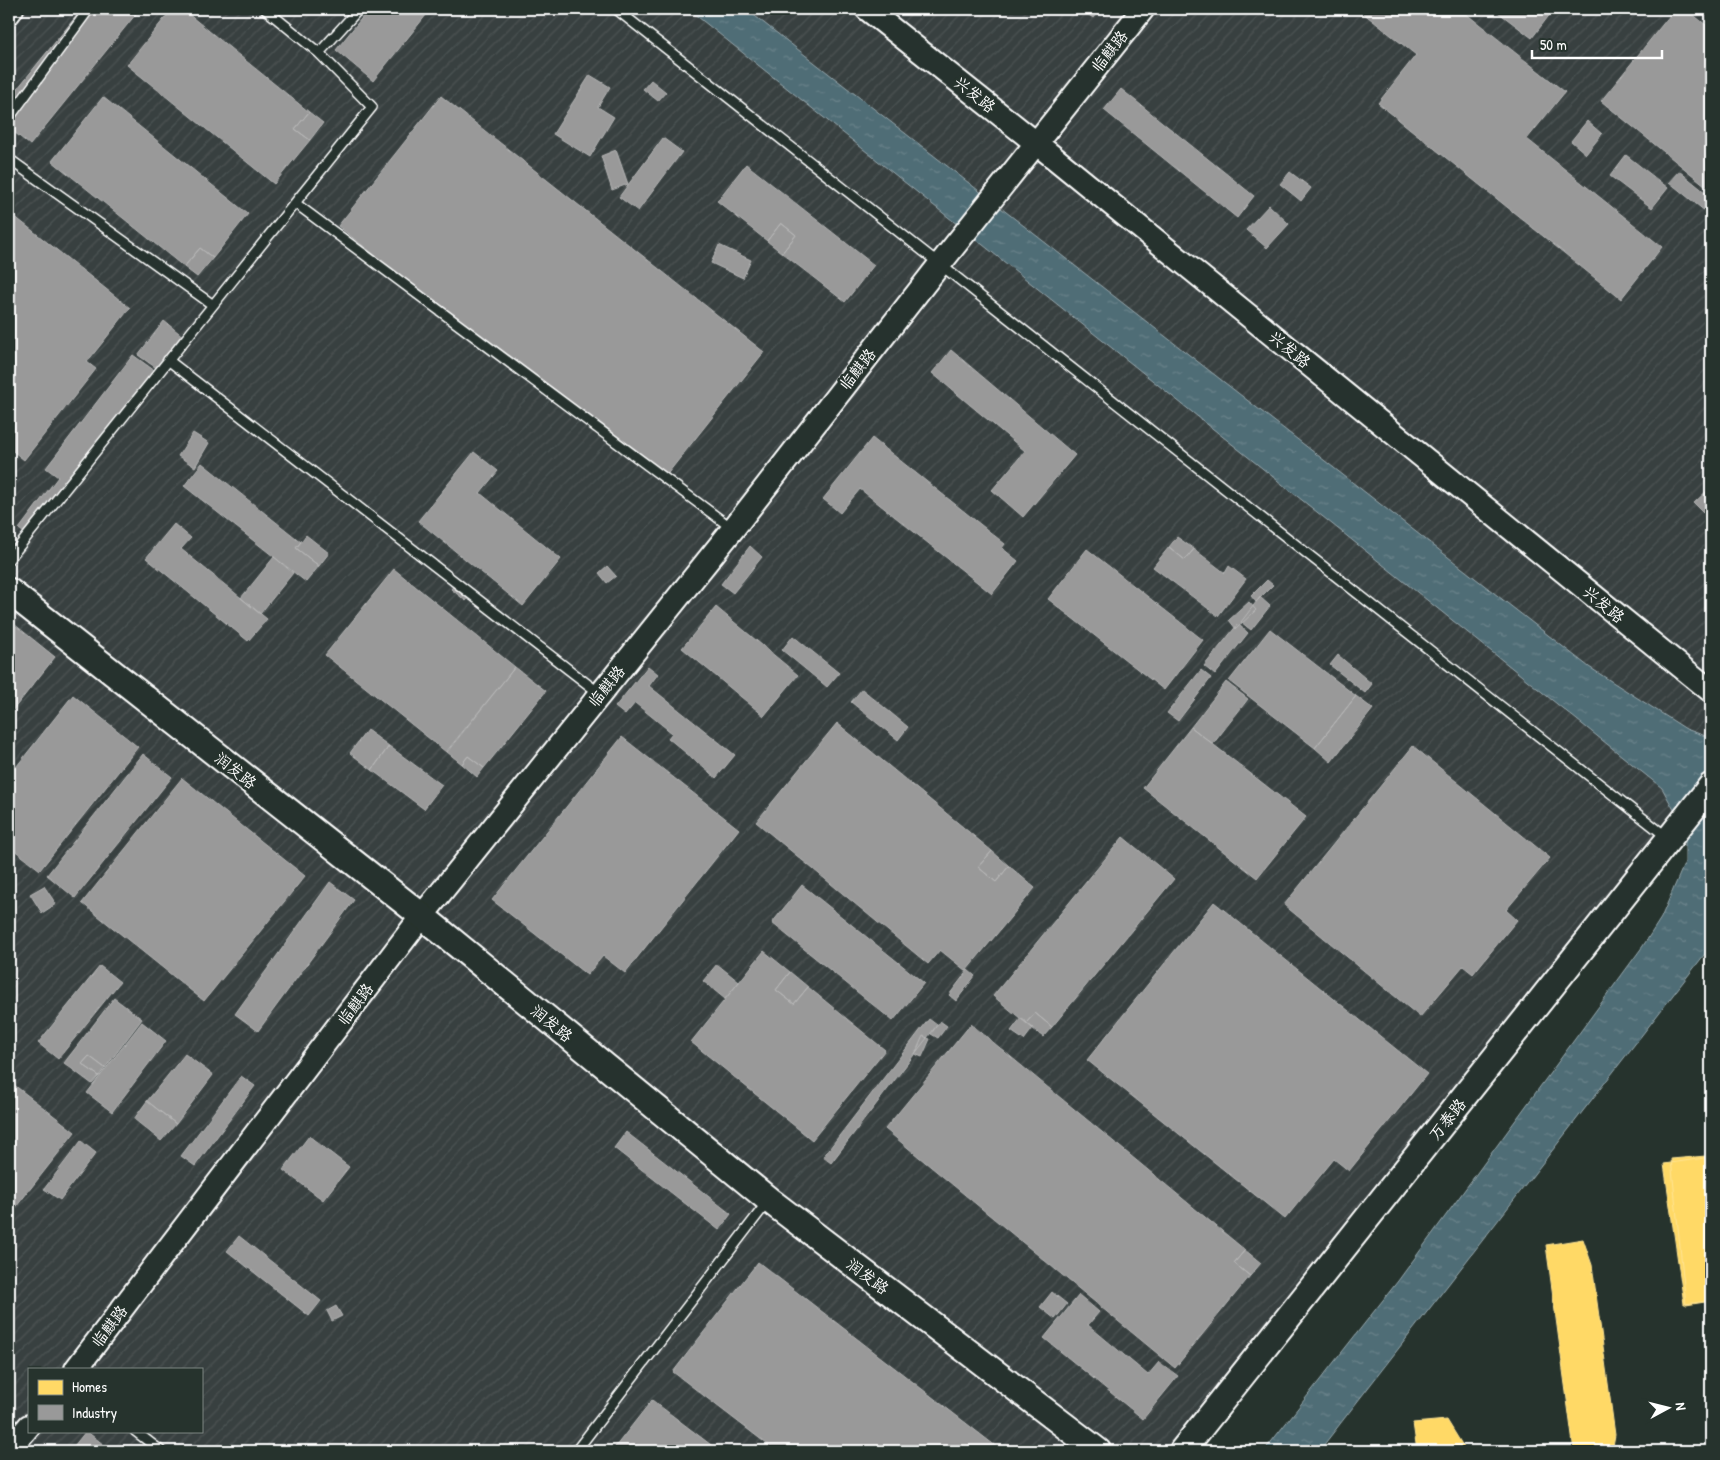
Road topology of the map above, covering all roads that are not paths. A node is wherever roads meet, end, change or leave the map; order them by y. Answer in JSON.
{"nodes":[{"id":1,"x":12,"y":9,"type":"edge"},
{"id":2,"x":89,"y":9,"type":"edge"},
{"id":3,"x":265,"y":9,"type":"edge"},
{"id":4,"x":359,"y":9,"type":"edge"},
{"id":5,"x":616,"y":9,"type":"edge"},
{"id":6,"x":866,"y":9,"type":"edge"},
{"id":7,"x":1143,"y":9,"type":"edge"},
{"id":8,"x":9,"y":13,"type":"edge"},
{"id":9,"x":319,"y":53,"type":"junction"},
{"id":10,"x":9,"y":118,"type":"edge"},
{"id":11,"x":1036,"y":143,"type":"junction"},
{"id":12,"x":9,"y":159,"type":"edge"},
{"id":13,"x":295,"y":203,"type":"junction"},
{"id":14,"x":940,"y":264,"type":"junction"},
{"id":15,"x":213,"y":304,"type":"junction"},
{"id":16,"x":168,"y":360,"type":"junction"},
{"id":17,"x":733,"y":529,"type":"junction"},
{"id":18,"x":9,"y":559,"type":"edge"},
{"id":19,"x":9,"y":591,"type":"edge"},
{"id":20,"x":1711,"y":691,"type":"edge"},
{"id":21,"x":600,"y":694,"type":"junction"},
{"id":22,"x":1711,"y":786,"type":"edge"},
{"id":23,"x":1670,"y":840,"type":"junction"},
{"id":24,"x":422,"y":916,"type":"junction"},
{"id":25,"x":769,"y":1200,"type":"junction"},
{"id":26,"x":77,"y":1368,"type":"edge"},
{"id":27,"x":28,"y":1427,"type":"edge"},
{"id":28,"x":136,"y":1432,"type":"edge"},
{"id":29,"x":9,"y":1450,"type":"edge"},
{"id":30,"x":161,"y":1451,"type":"edge"},
{"id":31,"x":576,"y":1451,"type":"edge"},
{"id":32,"x":1098,"y":1451,"type":"edge"},
{"id":33,"x":1182,"y":1451,"type":"edge"}],
"edges":[{"from":1,"to":8,"type":"street"},
{"from":2,"to":10,"type":"lane"},
{"from":3,"to":9,"type":"lane"},
{"from":4,"to":9,"type":"lane"},
{"from":5,"to":14,"type":"lane"},
{"from":6,"to":11,"type":"street","name":"兴发路"},
{"from":7,"to":11,"type":"street","name":"临麒路"},
{"from":9,"to":13,"type":"lane"},
{"from":11,"to":14,"type":"street","name":"临麒路"},
{"from":11,"to":20,"type":"street","name":"兴发路"},
{"from":12,"to":15,"type":"lane"},
{"from":13,"to":15,"type":"lane"},
{"from":13,"to":17,"type":"lane"},
{"from":14,"to":17,"type":"street","name":"临麒路"},
{"from":14,"to":23,"type":"lane"},
{"from":15,"to":16,"type":"lane"},
{"from":16,"to":18,"type":"lane"},
{"from":16,"to":21,"type":"lane"},
{"from":17,"to":21,"type":"street","name":"临麒路"},
{"from":19,"to":24,"type":"main road","name":"润发路"},
{"from":21,"to":24,"type":"street","name":"临麒路"},
{"from":22,"to":23,"type":"main road","name":"万泰路"},
{"from":23,"to":33,"type":"main road","name":"万泰路"},
{"from":24,"to":25,"type":"main road","name":"润发路"},
{"from":24,"to":26,"type":"street","name":"临麒路"},
{"from":25,"to":31,"type":"lane"},
{"from":25,"to":32,"type":"main road","name":"润发路"},
{"from":27,"to":29,"type":"street"},
{"from":28,"to":30,"type":"lane"}]}
